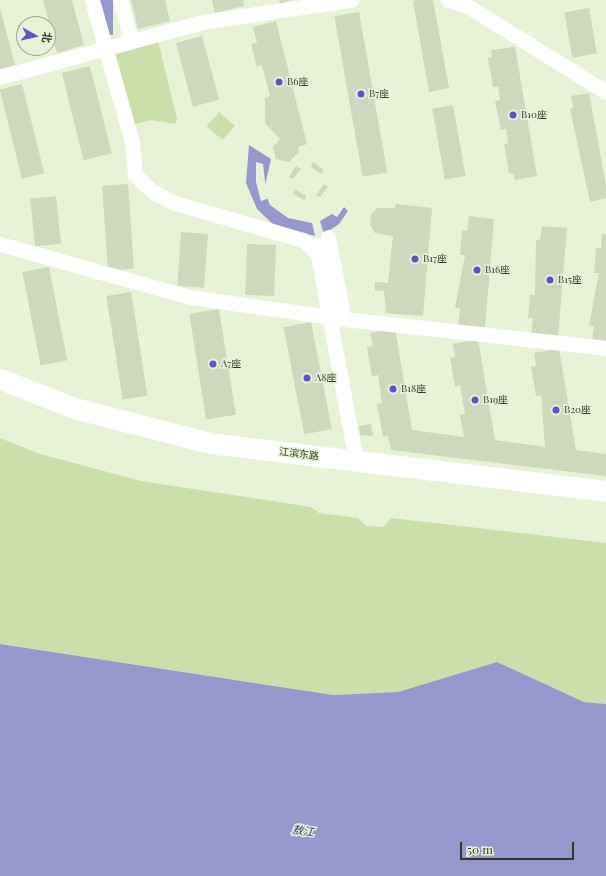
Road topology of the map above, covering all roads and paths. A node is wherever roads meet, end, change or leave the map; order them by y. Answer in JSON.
{"nodes":[{"id":1,"x":92,"y":0,"type":"edge"},
{"id":2,"x":120,"y":0,"type":"edge"},
{"id":3,"x":351,"y":0,"type":"edge"},
{"id":4,"x":448,"y":0,"type":"edge"},
{"id":5,"x":131,"y":40,"type":"junction"},
{"id":6,"x":106,"y":47,"type":"junction"},
{"id":7,"x":0,"y":78,"type":"edge"},
{"id":8,"x":606,"y":92,"type":"edge"},
{"id":9,"x":0,"y":244,"type":"edge"},
{"id":10,"x":318,"y":255,"type":"junction"},
{"id":11,"x":387,"y":314,"type":"dead end"},
{"id":12,"x":339,"y":315,"type":"junction"},
{"id":13,"x":606,"y":348,"type":"edge"},
{"id":14,"x":0,"y":379,"type":"edge"},
{"id":15,"x":356,"y":461,"type":"junction"},
{"id":16,"x":606,"y":491,"type":"edge"}],
"edges":[{"from":1,"to":6,"type":"street"},
{"from":2,"to":5,"type":"street"},
{"from":3,"to":5,"type":"street"},
{"from":4,"to":8,"type":"street"},
{"from":5,"to":6,"type":"street"},
{"from":6,"to":7,"type":"street"},
{"from":6,"to":10,"type":"street"},
{"from":9,"to":12,"type":"street"},
{"from":10,"to":12,"type":"street"},
{"from":10,"to":12,"type":"street"},
{"from":11,"to":12,"type":"street"},
{"from":12,"to":13,"type":"street"},
{"from":12,"to":15,"type":"street"},
{"from":14,"to":15,"type":"main road","name":"江滨东路"},
{"from":15,"to":16,"type":"main road","name":"江滨东路"}]}
